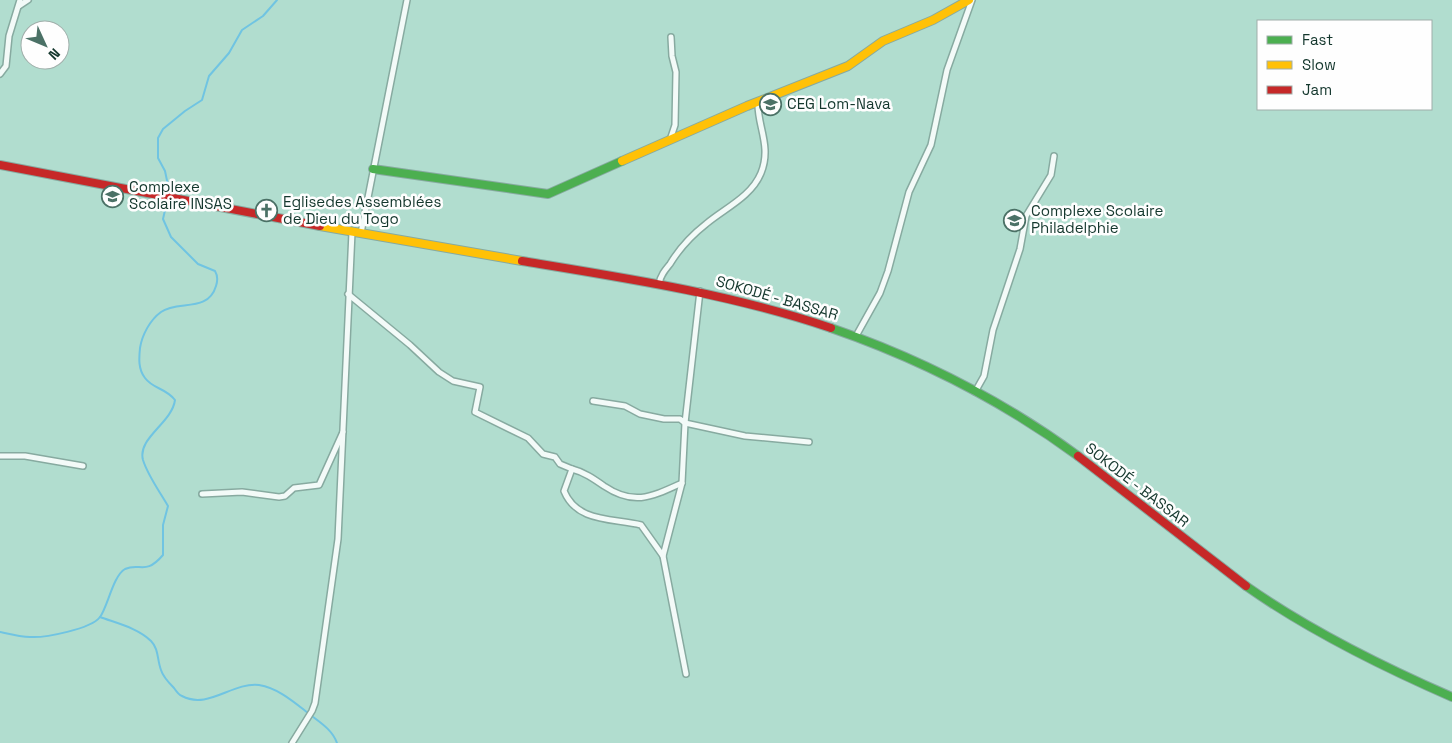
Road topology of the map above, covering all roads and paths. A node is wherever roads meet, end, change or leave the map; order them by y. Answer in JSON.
{"nodes":[{"id":1,"x":28,"y":0,"type":"edge"},
{"id":2,"x":407,"y":0,"type":"edge"},
{"id":3,"x":970,"y":0,"type":"edge"},
{"id":4,"x":20,"y":3,"type":"edge"},
{"id":5,"x":671,"y":37,"type":"dead end"},
{"id":6,"x":0,"y":74,"type":"edge"},
{"id":7,"x":758,"y":102,"type":"junction"},
{"id":8,"x":670,"y":140,"type":"junction"},
{"id":9,"x":1054,"y":156,"type":"dead end"},
{"id":10,"x":0,"y":165,"type":"edge"},
{"id":11,"x":372,"y":169,"type":"junction"},
{"id":12,"x":352,"y":232,"type":"junction"},
{"id":13,"x":361,"y":233,"type":"junction"},
{"id":14,"x":659,"y":284,"type":"junction"},
{"id":15,"x":700,"y":291,"type":"junction"},
{"id":16,"x":348,"y":294,"type":"junction"},
{"id":17,"x":856,"y":336,"type":"junction"},
{"id":18,"x":975,"y":392,"type":"junction"},
{"id":19,"x":592,"y":401,"type":"dead end"},
{"id":20,"x":685,"y":423,"type":"junction"},
{"id":21,"x":345,"y":428,"type":"junction"},
{"id":22,"x":809,"y":442,"type":"dead end"},
{"id":23,"x":0,"y":456,"type":"edge"},
{"id":24,"x":82,"y":466,"type":"dead end"},
{"id":25,"x":572,"y":469,"type":"junction"},
{"id":26,"x":682,"y":483,"type":"junction"},
{"id":27,"x":202,"y":494,"type":"dead end"},
{"id":28,"x":663,"y":556,"type":"junction"},
{"id":29,"x":686,"y":674,"type":"dead end"},
{"id":30,"x":1452,"y":697,"type":"edge"},
{"id":31,"x":292,"y":743,"type":"edge"}],
"edges":[{"from":1,"to":4,"type":"street"},
{"from":2,"to":11,"type":"street"},
{"from":3,"to":7,"type":"main road"},
{"from":3,"to":17,"type":"street"},
{"from":4,"to":6,"type":"street"},
{"from":5,"to":8,"type":"street"},
{"from":7,"to":8,"type":"main road"},
{"from":7,"to":14,"type":"street"},
{"from":8,"to":11,"type":"main road"},
{"from":9,"to":18,"type":"street"},
{"from":10,"to":12,"type":"main road","name":"SOKODÉ - BASSAR"},
{"from":11,"to":13,"type":"street"},
{"from":12,"to":13,"type":"main road","name":"SOKODÉ - BASSAR"},
{"from":12,"to":16,"type":"street"},
{"from":13,"to":14,"type":"main road","name":"SOKODÉ - BASSAR"},
{"from":14,"to":15,"type":"main road","name":"SOKODÉ - BASSAR"},
{"from":15,"to":17,"type":"main road","name":"SOKODÉ - BASSAR"},
{"from":15,"to":20,"type":"street"},
{"from":16,"to":21,"type":"street"},
{"from":16,"to":25,"type":"street"},
{"from":17,"to":18,"type":"main road","name":"SOKODÉ - BASSAR"},
{"from":18,"to":30,"type":"main road","name":"SOKODÉ - BASSAR"},
{"from":19,"to":20,"type":"street"},
{"from":20,"to":22,"type":"street"},
{"from":20,"to":26,"type":"street"},
{"from":21,"to":27,"type":"street"},
{"from":21,"to":31,"type":"street"},
{"from":23,"to":24,"type":"street"},
{"from":25,"to":26,"type":"street"},
{"from":25,"to":28,"type":"street"},
{"from":26,"to":28,"type":"street"},
{"from":28,"to":29,"type":"street"}]}
